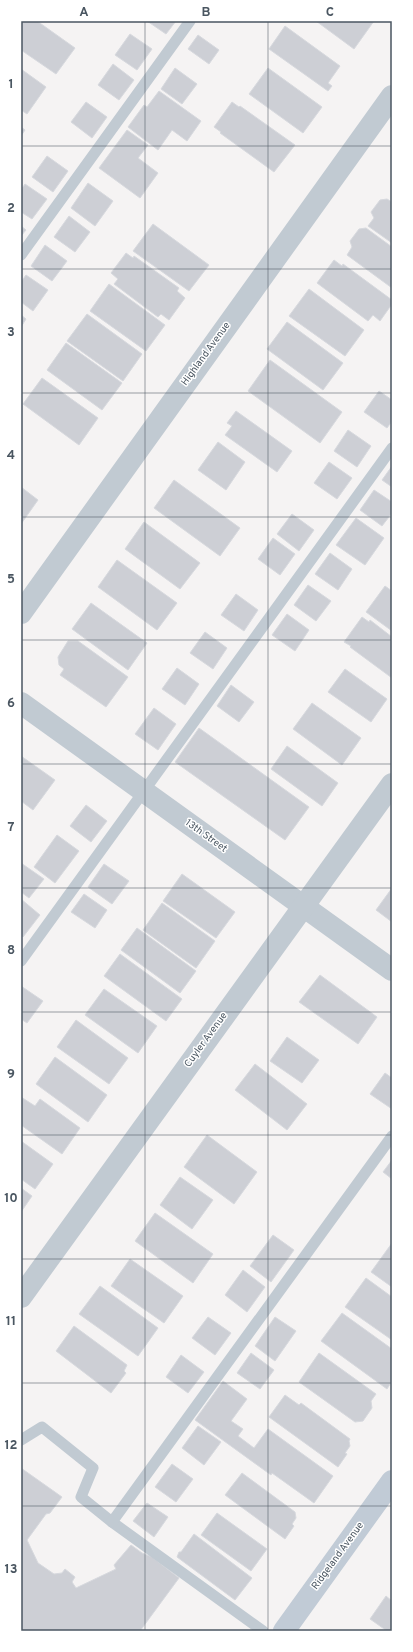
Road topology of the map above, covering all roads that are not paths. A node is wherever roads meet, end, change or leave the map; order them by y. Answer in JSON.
{"nodes":[{"id":1,"x":190,"y":21,"type":"edge"},
{"id":2,"x":392,"y":96,"type":"edge"},
{"id":3,"x":21,"y":255,"type":"edge"},
{"id":4,"x":392,"y":448,"type":"edge"},
{"id":5,"x":21,"y":613,"type":"edge"},
{"id":6,"x":21,"y":702,"type":"edge"},
{"id":7,"x":392,"y":784,"type":"edge"},
{"id":8,"x":143,"y":791,"type":"junction"},
{"id":9,"x":304,"y":906,"type":"junction"},
{"id":10,"x":21,"y":961,"type":"edge"},
{"id":11,"x":392,"y":970,"type":"edge"},
{"id":12,"x":392,"y":1136,"type":"edge"},
{"id":13,"x":21,"y":1297,"type":"edge"},
{"id":14,"x":21,"y":1440,"type":"edge"},
{"id":15,"x":392,"y":1481,"type":"edge"},
{"id":16,"x":112,"y":1522,"type":"junction"},
{"id":17,"x":263,"y":1631,"type":"edge"},
{"id":18,"x":284,"y":1631,"type":"edge"}],
"edges":[{"from":1,"to":3,"type":"lane"},
{"from":2,"to":5,"type":"street","name":"Highland Avenue"},
{"from":4,"to":8,"type":"lane"},
{"from":6,"to":8,"type":"street","name":"13th Street"},
{"from":7,"to":9,"type":"street","name":"Cuyler Avenue"},
{"from":8,"to":9,"type":"street","name":"13th Street"},
{"from":8,"to":10,"type":"lane"},
{"from":9,"to":11,"type":"street","name":"13th Street"},
{"from":9,"to":13,"type":"street","name":"Cuyler Avenue"},
{"from":12,"to":16,"type":"lane"},
{"from":14,"to":16,"type":"lane"},
{"from":15,"to":18,"type":"street","name":"Ridgeland Avenue"},
{"from":16,"to":17,"type":"lane"}]}
